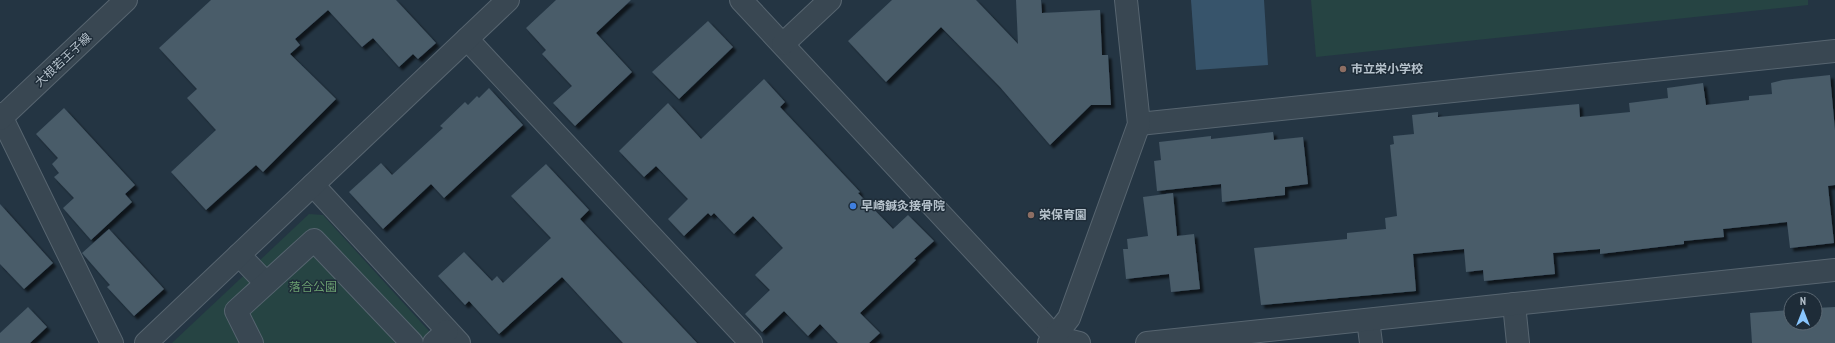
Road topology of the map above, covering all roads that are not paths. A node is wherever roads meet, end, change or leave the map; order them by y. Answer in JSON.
{"nodes":[{"id":1,"x":126,"y":0,"type":"edge"},
{"id":2,"x":508,"y":0,"type":"edge"},
{"id":3,"x":741,"y":0,"type":"edge"},
{"id":4,"x":830,"y":0,"type":"edge"},
{"id":5,"x":1126,"y":0,"type":"edge"},
{"id":6,"x":467,"y":39,"type":"junction"},
{"id":7,"x":783,"y":44,"type":"junction"},
{"id":8,"x":1835,"y":51,"type":"edge"},
{"id":9,"x":1,"y":117,"type":"edge"},
{"id":10,"x":1139,"y":124,"type":"junction"},
{"id":11,"x":313,"y":185,"type":"junction"},
{"id":12,"x":239,"y":255,"type":"junction"},
{"id":13,"x":1835,"y":270,"type":"edge"},
{"id":14,"x":266,"y":283,"type":"junction"},
{"id":15,"x":1514,"y":304,"type":"junction"},
{"id":16,"x":1368,"y":320,"type":"junction"},
{"id":17,"x":447,"y":339,"type":"edge"},
{"id":18,"x":1052,"y":340,"type":"edge"},
{"id":19,"x":112,"y":343,"type":"edge"},
{"id":20,"x":146,"y":343,"type":"edge"},
{"id":21,"x":252,"y":343,"type":"edge"},
{"id":22,"x":412,"y":343,"type":"edge"},
{"id":23,"x":751,"y":343,"type":"edge"},
{"id":24,"x":1079,"y":343,"type":"edge"},
{"id":25,"x":1147,"y":343,"type":"edge"},
{"id":26,"x":1371,"y":343,"type":"edge"},
{"id":27,"x":1518,"y":343,"type":"edge"}],
"edges":[{"from":1,"to":9,"type":"street","name":"大根若王子線"},
{"from":2,"to":6,"type":"street"},
{"from":3,"to":7,"type":"street"},
{"from":4,"to":7,"type":"street"},
{"from":5,"to":10,"type":"street"},
{"from":6,"to":11,"type":"street"},
{"from":6,"to":23,"type":"street"},
{"from":7,"to":18,"type":"street"},
{"from":8,"to":10,"type":"street"},
{"from":9,"to":19,"type":"street"},
{"from":10,"to":18,"type":"street"},
{"from":11,"to":12,"type":"street"},
{"from":11,"to":17,"type":"street"},
{"from":12,"to":14,"type":"street"},
{"from":12,"to":20,"type":"street"},
{"from":13,"to":15,"type":"street"},
{"from":14,"to":21,"type":"street"},
{"from":14,"to":22,"type":"street"},
{"from":15,"to":16,"type":"street"},
{"from":15,"to":27,"type":"street"},
{"from":16,"to":25,"type":"street"},
{"from":16,"to":26,"type":"street"},
{"from":18,"to":24,"type":"street"}]}
